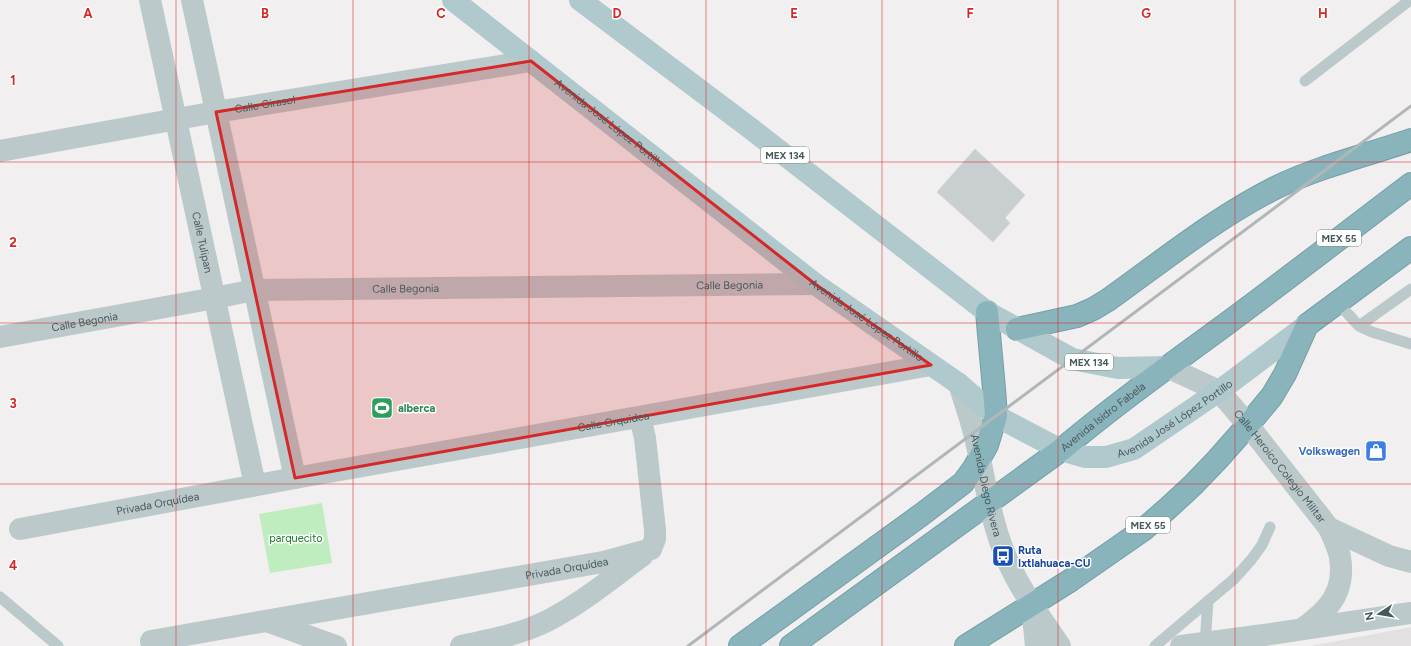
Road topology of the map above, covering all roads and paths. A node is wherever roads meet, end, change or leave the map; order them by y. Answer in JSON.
{"nodes":[{"id":1,"x":150,"y":0,"type":"edge"},
{"id":2,"x":192,"y":0,"type":"edge"},
{"id":3,"x":453,"y":0,"type":"edge"},
{"id":4,"x":580,"y":0,"type":"edge"},
{"id":5,"x":1410,"y":0,"type":"edge"},
{"id":6,"x":531,"y":61,"type":"junction"},
{"id":7,"x":1305,"y":81,"type":"dead end"},
{"id":8,"x":216,"y":112,"type":"junction"},
{"id":9,"x":175,"y":120,"type":"junction"},
{"id":10,"x":1411,"y":140,"type":"edge"},
{"id":11,"x":0,"y":152,"type":"edge"},
{"id":12,"x":1411,"y":184,"type":"edge"},
{"id":13,"x":1411,"y":248,"type":"edge"},
{"id":14,"x":815,"y":284,"type":"junction"},
{"id":15,"x":1411,"y":289,"type":"edge"},
{"id":16,"x":254,"y":290,"type":"junction"},
{"id":17,"x":215,"y":298,"type":"junction"},
{"id":18,"x":1338,"y":303,"type":"junction"},
{"id":19,"x":987,"y":312,"type":"junction"},
{"id":20,"x":1307,"y":325,"type":"junction"},
{"id":21,"x":1359,"y":326,"type":"junction"},
{"id":22,"x":1017,"y":329,"type":"junction"},
{"id":23,"x":0,"y":337,"type":"edge"},
{"id":24,"x":1411,"y":344,"type":"edge"},
{"id":25,"x":931,"y":365,"type":"junction"},
{"id":26,"x":1167,"y":367,"type":"junction"},
{"id":27,"x":959,"y":384,"type":"junction"},
{"id":28,"x":1219,"y":392,"type":"junction"},
{"id":29,"x":996,"y":416,"type":"junction"},
{"id":30,"x":640,"y":417,"type":"junction"},
{"id":31,"x":1248,"y":425,"type":"junction"},
{"id":32,"x":1061,"y":450,"type":"junction"},
{"id":33,"x":980,"y":458,"type":"junction"},
{"id":34,"x":295,"y":478,"type":"junction"},
{"id":35,"x":256,"y":485,"type":"junction"},
{"id":36,"x":989,"y":502,"type":"junction"},
{"id":37,"x":1270,"y":527,"type":"dead end"},
{"id":38,"x":1329,"y":528,"type":"junction"},
{"id":39,"x":20,"y":529,"type":"dead end"},
{"id":40,"x":651,"y":549,"type":"junction"},
{"id":41,"x":1411,"y":562,"type":"edge"},
{"id":42,"x":0,"y":597,"type":"edge"},
{"id":43,"x":1208,"y":601,"type":"junction"},
{"id":44,"x":1032,"y":605,"type":"junction"},
{"id":45,"x":1411,"y":613,"type":"edge"},
{"id":46,"x":268,"y":621,"type":"junction"},
{"id":47,"x":1301,"y":629,"type":"junction"},
{"id":48,"x":151,"y":641,"type":"dead end"},
{"id":49,"x":1259,"y":641,"type":"edge"},
{"id":50,"x":1205,"y":643,"type":"junction"},
{"id":51,"x":58,"y":646,"type":"edge"},
{"id":52,"x":336,"y":646,"type":"edge"},
{"id":53,"x":461,"y":646,"type":"edge"},
{"id":54,"x":740,"y":646,"type":"edge"},
{"id":55,"x":791,"y":646,"type":"edge"},
{"id":56,"x":966,"y":646,"type":"edge"},
{"id":57,"x":1036,"y":646,"type":"edge"},
{"id":58,"x":1060,"y":646,"type":"edge"},
{"id":59,"x":1155,"y":646,"type":"edge"},
{"id":60,"x":1181,"y":646,"type":"edge"}],
"edges":[{"from":1,"to":9,"type":"street","name":"Calle Tulipan"},
{"from":2,"to":8,"type":"street"},
{"from":3,"to":6,"type":"main road","name":"Avenida José López Portillo"},
{"from":4,"to":19,"type":"main road","number":"MEX 134"},
{"from":5,"to":7,"type":"lane"},
{"from":6,"to":8,"type":"street","name":"Calle Girasol"},
{"from":6,"to":14,"type":"main road","name":"Avenida José López Portillo"},
{"from":8,"to":9,"type":"street","name":"Calle Girasol"},
{"from":8,"to":16,"type":"street"},
{"from":9,"to":11,"type":"street","name":"Calle Girasol"},
{"from":9,"to":17,"type":"street","name":"Calle Tulipan"},
{"from":10,"to":22,"type":"highway"},
{"from":12,"to":26,"type":"highway","name":"Avenida Isidro Fabela","number":"MEX 55"},
{"from":13,"to":18,"type":"highway"},
{"from":14,"to":16,"type":"street","name":"Calle Begonia"},
{"from":14,"to":25,"type":"main road","name":"Avenida José López Portillo"},
{"from":15,"to":21,"type":"lane"},
{"from":16,"to":17,"type":"street","name":"Calle Begonia"},
{"from":16,"to":34,"type":"street"},
{"from":17,"to":23,"type":"street","name":"Calle Begonia"},
{"from":17,"to":35,"type":"street","name":"Calle Tulipan"},
{"from":18,"to":20,"type":"highway"},
{"from":18,"to":21,"type":"lane"},
{"from":19,"to":22,"type":"main road","number":"MEX 134"},
{"from":19,"to":29,"type":"highway"},
{"from":20,"to":28,"type":"main road","name":"Avenida José López Portillo"},
{"from":20,"to":31,"type":"highway","number":"MEX 55"},
{"from":21,"to":24,"type":"lane"},
{"from":22,"to":26,"type":"main road","number":"MEX 134"},
{"from":25,"to":27,"type":"main road","name":"Avenida José López Portillo"},
{"from":25,"to":30,"type":"street","name":"Calle Orquidea"},
{"from":26,"to":28,"type":"street","number":"MEX 134"},
{"from":26,"to":32,"type":"highway","name":"Avenida Isidro Fabela","number":"MEX 55"},
{"from":27,"to":29,"type":"main road","name":"Avenida José López Portillo"},
{"from":27,"to":33,"type":"street","name":"Avenida Diego Rivera"},
{"from":28,"to":31,"type":"street","name":"Calle Heroico Colegio Militar"},
{"from":28,"to":32,"type":"main road","name":"Avenida José López Portillo"},
{"from":29,"to":32,"type":"main road","name":"Avenida José López Portillo"},
{"from":29,"to":33,"type":"highway"},
{"from":30,"to":34,"type":"street","name":"Calle Orquidea"},
{"from":30,"to":40,"type":"street"},
{"from":31,"to":38,"type":"street","name":"Calle Heroico Colegio Militar"},
{"from":31,"to":44,"type":"highway","number":"MEX 55"},
{"from":32,"to":36,"type":"highway","name":"Avenida Isidro Fabela","number":"MEX 55"},
{"from":33,"to":36,"type":"street","name":"Avenida Diego Rivera"},
{"from":33,"to":54,"type":"highway"},
{"from":34,"to":35,"type":"street","name":"Privada Orquídea"},
{"from":35,"to":39,"type":"street","name":"Privada Orquídea"},
{"from":36,"to":44,"type":"street","name":"Avenida Diego Rivera"},
{"from":36,"to":55,"type":"highway","name":"Avenida Isidro Fabela","number":"MEX 55"},
{"from":37,"to":43,"type":"lane"},
{"from":38,"to":41,"type":"street","name":"Calle Heroico Colegio Militar"},
{"from":38,"to":47,"type":"street"},
{"from":40,"to":46,"type":"street","name":"Privada Orquídea"},
{"from":40,"to":53,"type":"street","name":"Privada Orquídea"},
{"from":42,"to":51,"type":"lane"},
{"from":43,"to":50,"type":"lane"},
{"from":43,"to":59,"type":"lane"},
{"from":44,"to":56,"type":"highway","number":"MEX 55"},
{"from":44,"to":57,"type":"street","name":"Avenida Diego Rivera"},
{"from":44,"to":58,"type":"street","name":"Avenida Diego Rivera"},
{"from":45,"to":47,"type":"street"},
{"from":46,"to":48,"type":"street","name":"Privada Orquídea"},
{"from":46,"to":52,"type":"street","name":"Privada Orquídea"},
{"from":47,"to":49,"type":"street"},
{"from":49,"to":50,"type":"street"},
{"from":50,"to":60,"type":"street"}]}
